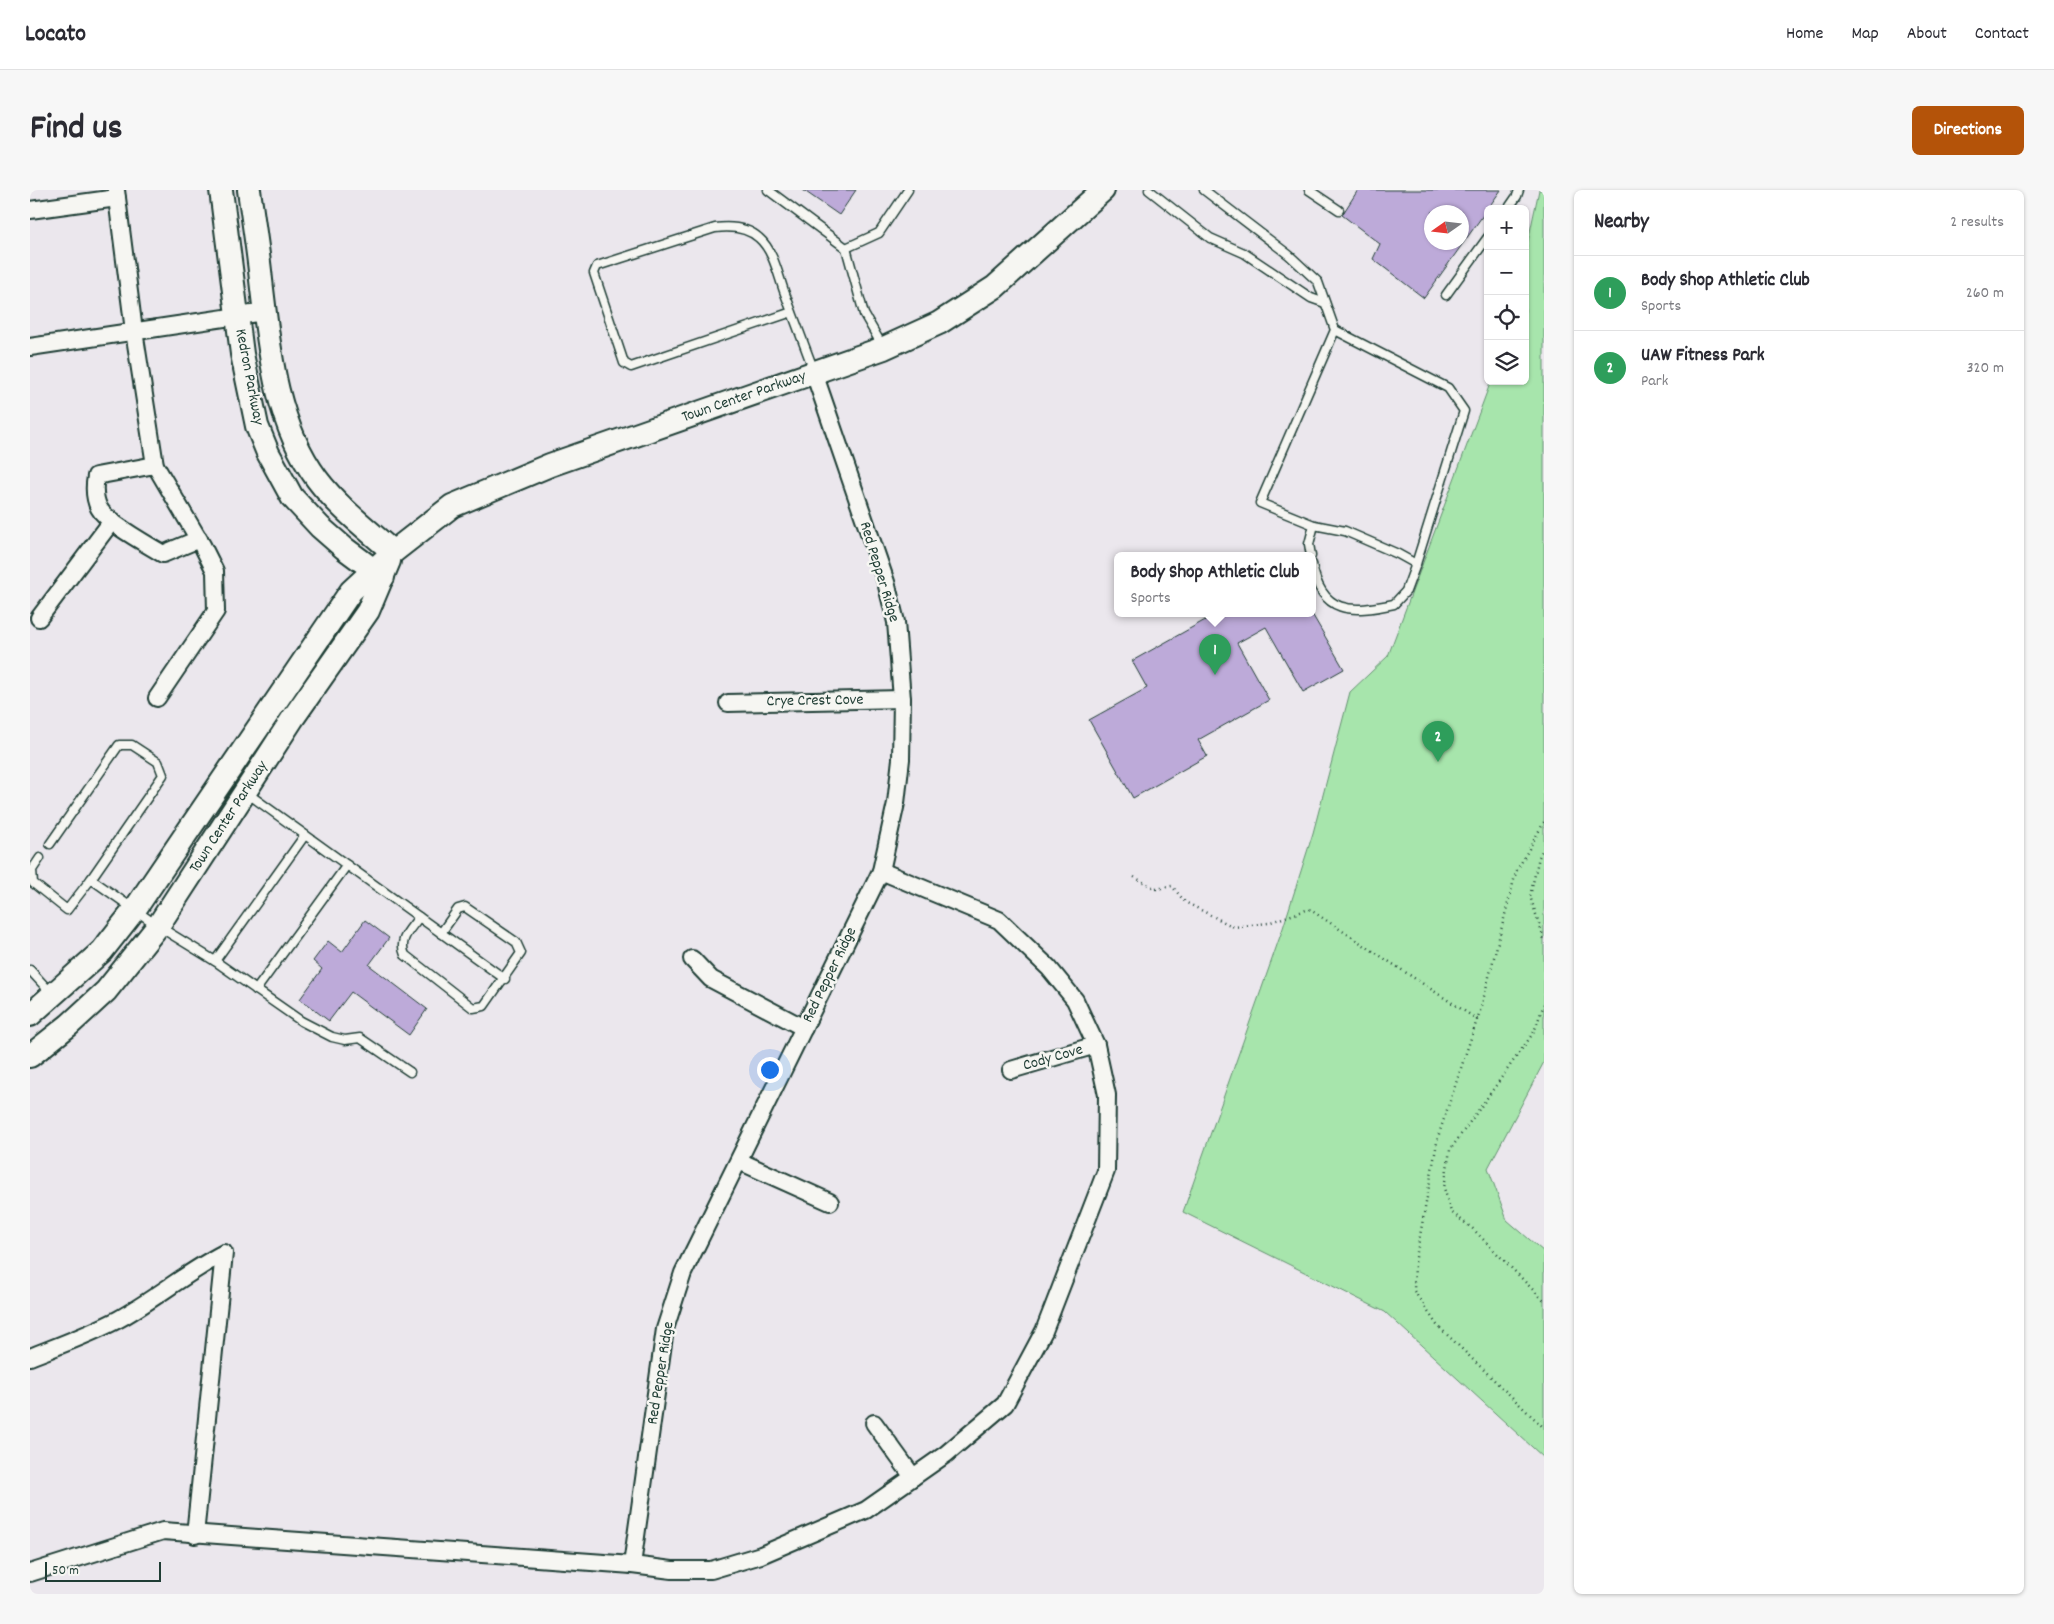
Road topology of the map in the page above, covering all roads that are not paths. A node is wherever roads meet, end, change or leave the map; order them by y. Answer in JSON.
{"nodes":[{"id":1,"x":221,"y":190,"type":"edge"},
{"id":2,"x":249,"y":190,"type":"edge"},
{"id":3,"x":768,"y":190,"type":"edge"},
{"id":4,"x":908,"y":190,"type":"edge"},
{"id":5,"x":1092,"y":190,"type":"edge"},
{"id":6,"x":1103,"y":190,"type":"edge"},
{"id":7,"x":1149,"y":190,"type":"edge"},
{"id":8,"x":1204,"y":190,"type":"edge"},
{"id":9,"x":1310,"y":190,"type":"edge"},
{"id":10,"x":1518,"y":190,"type":"edge"},
{"id":11,"x":116,"y":194,"type":"edge"},
{"id":12,"x":1511,"y":205,"type":"edge"},
{"id":13,"x":30,"y":210,"type":"edge"},
{"id":14,"x":1339,"y":210,"type":"dead end"},
{"id":15,"x":1079,"y":214,"type":"junction"},
{"id":16,"x":1484,"y":243,"type":"edge"},
{"id":17,"x":846,"y":248,"type":"junction"},
{"id":18,"x":1446,"y":295,"type":"dead end"},
{"id":19,"x":1325,"y":303,"type":"junction"},
{"id":20,"x":265,"y":312,"type":"junction"},
{"id":21,"x":792,"y":312,"type":"junction"},
{"id":22,"x":238,"y":315,"type":"junction"},
{"id":23,"x":1335,"y":330,"type":"junction"},
{"id":24,"x":134,"y":331,"type":"junction"},
{"id":25,"x":30,"y":348,"type":"edge"},
{"id":26,"x":884,"y":348,"type":"junction"},
{"id":27,"x":814,"y":373,"type":"junction"},
{"id":28,"x":155,"y":465,"type":"junction"},
{"id":29,"x":112,"y":521,"type":"junction"},
{"id":30,"x":1314,"y":525,"type":"junction"},
{"id":31,"x":199,"y":540,"type":"junction"},
{"id":32,"x":393,"y":552,"type":"junction"},
{"id":33,"x":1310,"y":552,"type":"edge"},
{"id":34,"x":1416,"y":564,"type":"junction"},
{"id":35,"x":379,"y":573,"type":"junction"},
{"id":36,"x":1316,"y":577,"type":"edge"},
{"id":37,"x":39,"y":618,"type":"dead end"},
{"id":38,"x":157,"y":698,"type":"dead end"},
{"id":39,"x":902,"y":699,"type":"junction"},
{"id":40,"x":728,"y":703,"type":"dead end"},
{"id":41,"x":245,"y":792,"type":"junction"},
{"id":42,"x":305,"y":834,"type":"junction"},
{"id":43,"x":50,"y":844,"type":"dead end"},
{"id":44,"x":40,"y":858,"type":"dead end"},
{"id":45,"x":346,"y":864,"type":"junction"},
{"id":46,"x":881,"y":871,"type":"junction"},
{"id":47,"x":91,"y":879,"type":"junction"},
{"id":48,"x":135,"y":909,"type":"junction"},
{"id":49,"x":419,"y":917,"type":"junction"},
{"id":50,"x":158,"y":926,"type":"junction"},
{"id":51,"x":441,"y":933,"type":"junction"},
{"id":52,"x":692,"y":959,"type":"dead end"},
{"id":53,"x":215,"y":961,"type":"junction"},
{"id":54,"x":30,"y":970,"type":"edge"},
{"id":55,"x":505,"y":978,"type":"junction"},
{"id":56,"x":256,"y":990,"type":"junction"},
{"id":57,"x":53,"y":996,"type":"junction"},
{"id":58,"x":30,"y":1015,"type":"edge"},
{"id":59,"x":804,"y":1028,"type":"junction"},
{"id":60,"x":1096,"y":1045,"type":"junction"},
{"id":61,"x":30,"y":1056,"type":"edge"},
{"id":62,"x":1011,"y":1070,"type":"dead end"},
{"id":63,"x":410,"y":1072,"type":"dead end"},
{"id":64,"x":739,"y":1161,"type":"junction"},
{"id":65,"x":830,"y":1202,"type":"dead end"},
{"id":66,"x":30,"y":1357,"type":"edge"},
{"id":67,"x":874,"y":1422,"type":"dead end"},
{"id":68,"x":913,"y":1477,"type":"junction"},
{"id":69,"x":195,"y":1534,"type":"junction"},
{"id":70,"x":632,"y":1565,"type":"junction"},
{"id":71,"x":30,"y":1573,"type":"edge"}],
"edges":[{"from":1,"to":22,"type":"street","name":"Kedron Parkway"},
{"from":2,"to":20,"type":"street","name":"Kedron Parkway"},
{"from":3,"to":17,"type":"lane"},
{"from":4,"to":17,"type":"lane"},
{"from":5,"to":15,"type":"street","name":"Town Center Parkway"},
{"from":6,"to":15,"type":"street","name":"Town Center Parkway"},
{"from":7,"to":19,"type":"lane"},
{"from":8,"to":19,"type":"lane"},
{"from":9,"to":14,"type":"lane"},
{"from":10,"to":12,"type":"lane"},
{"from":11,"to":13,"type":"street"},
{"from":11,"to":24,"type":"street"},
{"from":15,"to":26,"type":"street","name":"Town Center Parkway"},
{"from":16,"to":18,"type":"lane"},
{"from":17,"to":26,"type":"lane"},
{"from":19,"to":23,"type":"lane"},
{"from":20,"to":22,"type":"street"},
{"from":20,"to":32,"type":"street","name":"Kedron Parkway"},
{"from":21,"to":21,"type":"lane"},
{"from":21,"to":27,"type":"lane"},
{"from":22,"to":24,"type":"street"},
{"from":22,"to":35,"type":"street","name":"Kedron Parkway"},
{"from":23,"to":30,"type":"lane"},
{"from":23,"to":34,"type":"lane"},
{"from":24,"to":25,"type":"street"},
{"from":24,"to":28,"type":"street"},
{"from":26,"to":27,"type":"street","name":"Town Center Parkway"},
{"from":27,"to":32,"type":"street","name":"Town Center Parkway"},
{"from":27,"to":39,"type":"street","name":"Red Pepper Ridge"},
{"from":28,"to":29,"type":"street"},
{"from":28,"to":31,"type":"street"},
{"from":29,"to":31,"type":"street"},
{"from":29,"to":37,"type":"street"},
{"from":30,"to":33,"type":"lane"},
{"from":30,"to":34,"type":"lane"},
{"from":31,"to":38,"type":"street"},
{"from":32,"to":35,"type":"street","name":"Town Center Parkway"},
{"from":34,"to":36,"type":"lane"},
{"from":35,"to":41,"type":"street","name":"Town Center Parkway"},
{"from":35,"to":48,"type":"street","name":"Town Center Parkway"},
{"from":39,"to":40,"type":"street","name":"Crye Crest Cove"},
{"from":39,"to":46,"type":"street","name":"Red Pepper Ridge"},
{"from":41,"to":42,"type":"lane"},
{"from":41,"to":50,"type":"street","name":"Town Center Parkway"},
{"from":42,"to":45,"type":"lane"},
{"from":42,"to":53,"type":"lane"},
{"from":43,"to":47,"type":"lane"},
{"from":44,"to":47,"type":"lane"},
{"from":45,"to":49,"type":"lane"},
{"from":45,"to":56,"type":"lane"},
{"from":46,"to":59,"type":"street","name":"Red Pepper Ridge"},
{"from":46,"to":60,"type":"street"},
{"from":47,"to":48,"type":"lane"},
{"from":48,"to":50,"type":"lane"},
{"from":48,"to":57,"type":"street","name":"Town Center Parkway"},
{"from":49,"to":51,"type":"lane"},
{"from":49,"to":55,"type":"lane"},
{"from":50,"to":53,"type":"lane"},
{"from":50,"to":61,"type":"street","name":"Town Center Parkway"},
{"from":51,"to":55,"type":"lane"},
{"from":51,"to":55,"type":"lane"},
{"from":52,"to":59,"type":"street"},
{"from":53,"to":56,"type":"lane"},
{"from":54,"to":57,"type":"lane"},
{"from":56,"to":63,"type":"lane"},
{"from":57,"to":58,"type":"street","name":"Town Center Parkway"},
{"from":59,"to":64,"type":"street","name":"Red Pepper Ridge"},
{"from":60,"to":62,"type":"street","name":"Cody Cove"},
{"from":60,"to":68,"type":"street"},
{"from":64,"to":65,"type":"street"},
{"from":64,"to":70,"type":"street","name":"Red Pepper Ridge"},
{"from":66,"to":69,"type":"street"},
{"from":67,"to":68,"type":"street"},
{"from":68,"to":70,"type":"street"},
{"from":69,"to":70,"type":"street"},
{"from":69,"to":71,"type":"street"}]}
